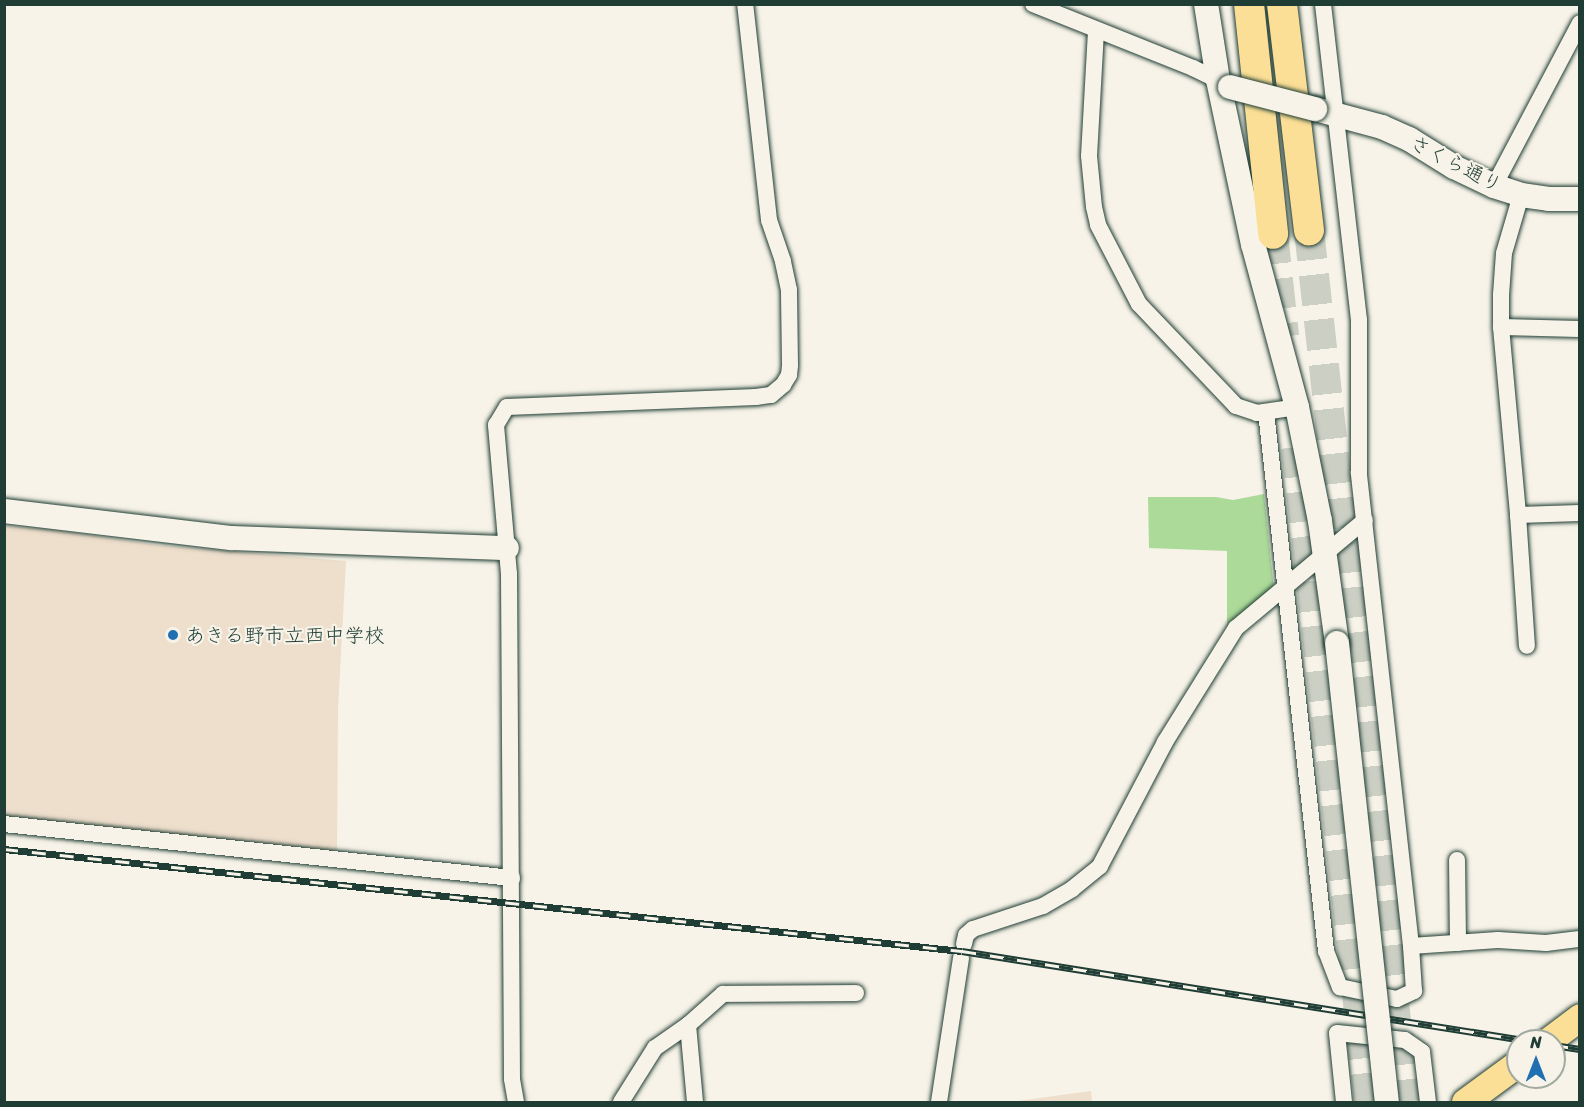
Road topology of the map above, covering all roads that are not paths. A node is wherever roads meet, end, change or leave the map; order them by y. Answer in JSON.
{"nodes":[{"id":1,"x":745,"y":4,"type":"edge"},
{"id":2,"x":1033,"y":4,"type":"edge"},
{"id":3,"x":1206,"y":4,"type":"edge"},
{"id":4,"x":1250,"y":4,"type":"edge"},
{"id":5,"x":1282,"y":4,"type":"edge"},
{"id":6,"x":1323,"y":4,"type":"edge"},
{"id":7,"x":1580,"y":23,"type":"edge"},
{"id":8,"x":1096,"y":31,"type":"junction"},
{"id":9,"x":1224,"y":84,"type":"junction"},
{"id":10,"x":1325,"y":112,"type":"junction"},
{"id":11,"x":1494,"y":186,"type":"junction"},
{"id":12,"x":1521,"y":195,"type":"junction"},
{"id":13,"x":1580,"y":199,"type":"edge"},
{"id":14,"x":1309,"y":230,"type":"tunnel mouth"},
{"id":15,"x":1273,"y":234,"type":"tunnel mouth"},
{"id":16,"x":1501,"y":327,"type":"junction"},
{"id":17,"x":1580,"y":330,"type":"edge"},
{"id":18,"x":1297,"y":407,"type":"junction"},
{"id":19,"x":1266,"y":412,"type":"junction"},
{"id":20,"x":4,"y":511,"type":"edge"},
{"id":21,"x":1580,"y":513,"type":"edge"},
{"id":22,"x":1518,"y":515,"type":"junction"},
{"id":23,"x":1365,"y":520,"type":"junction"},
{"id":24,"x":507,"y":548,"type":"junction"},
{"id":25,"x":1325,"y":555,"type":"junction"},
{"id":26,"x":1287,"y":587,"type":"junction"},
{"id":27,"x":1527,"y":646,"type":"dead end"},
{"id":28,"x":4,"y":824,"type":"edge"},
{"id":29,"x":1456,"y":860,"type":"dead end"},
{"id":30,"x":512,"y":878,"type":"junction"},
{"id":31,"x":1580,"y":939,"type":"edge"},
{"id":32,"x":1458,"y":943,"type":"junction"},
{"id":33,"x":1411,"y":946,"type":"junction"},
{"id":34,"x":856,"y":993,"type":"dead end"},
{"id":35,"x":1580,"y":1017,"type":"edge"},
{"id":36,"x":688,"y":1025,"type":"junction"},
{"id":37,"x":1564,"y":1029,"type":"edge"},
{"id":38,"x":1506,"y":1072,"type":"edge"},
{"id":39,"x":516,"y":1102,"type":"edge"},
{"id":40,"x":621,"y":1102,"type":"edge"},
{"id":41,"x":695,"y":1102,"type":"edge"},
{"id":42,"x":939,"y":1102,"type":"edge"},
{"id":43,"x":1344,"y":1102,"type":"edge"},
{"id":44,"x":1387,"y":1102,"type":"edge"},
{"id":45,"x":1428,"y":1102,"type":"edge"},
{"id":46,"x":1465,"y":1102,"type":"edge"}],
"edges":[{"from":1,"to":24,"type":"street"},
{"from":2,"to":8,"type":"street"},
{"from":3,"to":9,"type":"street"},
{"from":4,"to":15,"type":"highway"},
{"from":5,"to":14,"type":"highway"},
{"from":6,"to":10,"type":"street"},
{"from":7,"to":11,"type":"street"},
{"from":8,"to":9,"type":"street"},
{"from":8,"to":19,"type":"street"},
{"from":9,"to":10,"type":"street","name":"さくら通り","bridge":true},
{"from":9,"to":18,"type":"street"},
{"from":10,"to":11,"type":"street","name":"さくら通り"},
{"from":10,"to":23,"type":"street"},
{"from":11,"to":12,"type":"street","name":"さくら通り"},
{"from":12,"to":13,"type":"street","name":"さくら通り"},
{"from":12,"to":16,"type":"street"},
{"from":16,"to":17,"type":"street"},
{"from":16,"to":22,"type":"street"},
{"from":18,"to":19,"type":"street"},
{"from":18,"to":25,"type":"street"},
{"from":19,"to":26,"type":"street"},
{"from":20,"to":24,"type":"street"},
{"from":21,"to":22,"type":"street"},
{"from":22,"to":27,"type":"street"},
{"from":23,"to":25,"type":"street"},
{"from":23,"to":33,"type":"street"},
{"from":24,"to":30,"type":"street"},
{"from":25,"to":26,"type":"street"},
{"from":25,"to":44,"type":"street","bridge":true},
{"from":26,"to":33,"type":"street"},
{"from":26,"to":42,"type":"street"},
{"from":28,"to":30,"type":"street"},
{"from":29,"to":32,"type":"street"},
{"from":30,"to":39,"type":"street"},
{"from":31,"to":32,"type":"street"},
{"from":32,"to":33,"type":"street"},
{"from":34,"to":36,"type":"street"},
{"from":35,"to":37,"type":"main road"},
{"from":36,"to":40,"type":"street"},
{"from":36,"to":41,"type":"street"},
{"from":38,"to":46,"type":"main road"},
{"from":43,"to":45,"type":"street"}]}
